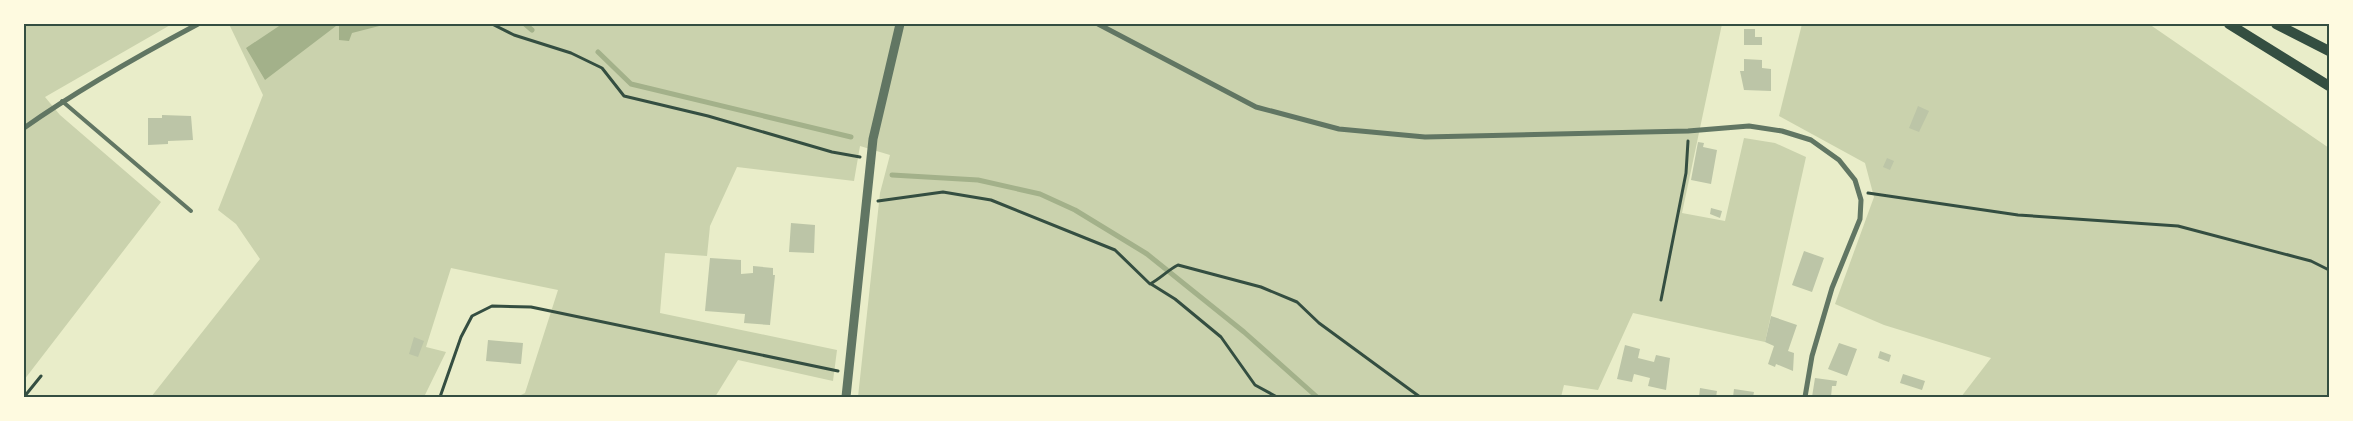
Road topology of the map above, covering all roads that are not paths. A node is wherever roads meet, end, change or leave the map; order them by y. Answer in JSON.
{"nodes":[{"id":1,"x":198,"y":24,"type":"edge"},
{"id":2,"x":900,"y":24,"type":"edge"},
{"id":3,"x":1098,"y":24,"type":"edge"},
{"id":4,"x":2229,"y":24,"type":"edge"},
{"id":5,"x":2276,"y":24,"type":"edge"},
{"id":6,"x":2329,"y":50,"type":"edge"},
{"id":7,"x":2329,"y":86,"type":"edge"},
{"id":8,"x":62,"y":101,"type":"junction"},
{"id":9,"x":24,"y":128,"type":"edge"},
{"id":10,"x":192,"y":211,"type":"dead end"},
{"id":11,"x":846,"y":397,"type":"edge"},
{"id":12,"x":1805,"y":397,"type":"edge"}],
"edges":[{"from":1,"to":8,"type":"street"},
{"from":2,"to":11,"type":"street"},
{"from":3,"to":12,"type":"street"},
{"from":4,"to":7,"type":"main road"},
{"from":5,"to":6,"type":"main road"},
{"from":8,"to":9,"type":"street"},
{"from":8,"to":10,"type":"lane"}]}
